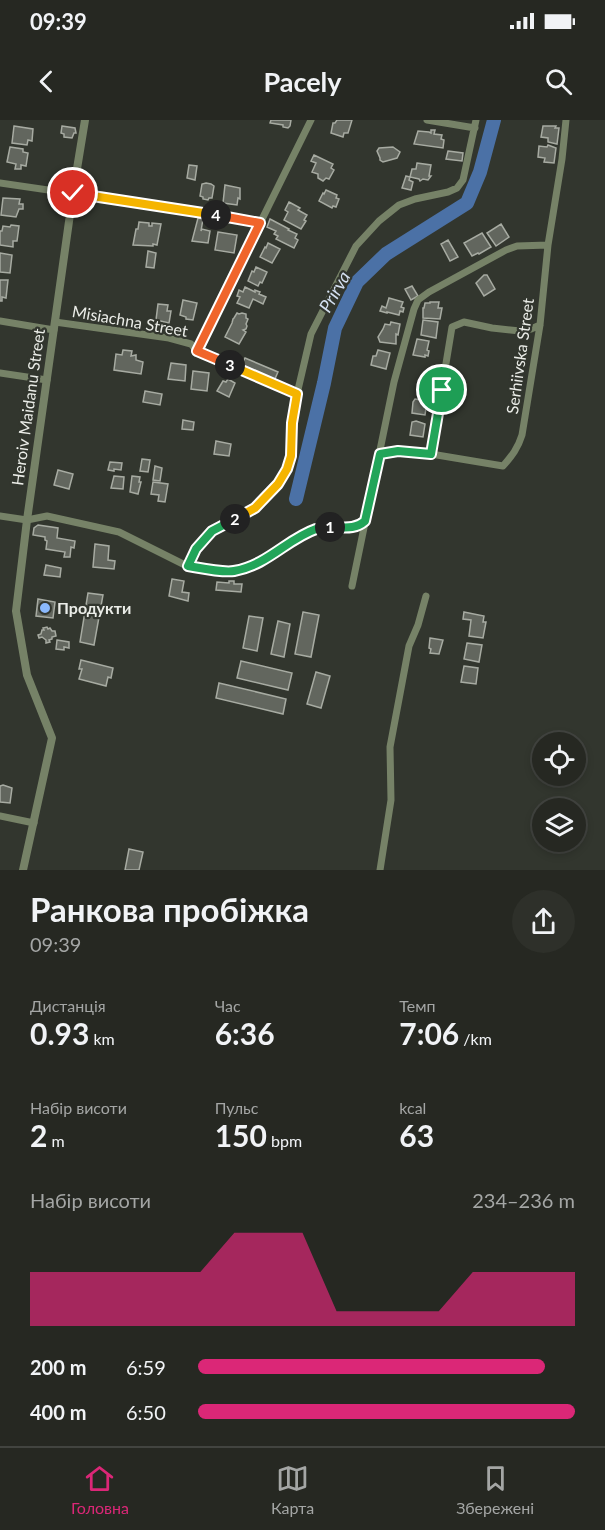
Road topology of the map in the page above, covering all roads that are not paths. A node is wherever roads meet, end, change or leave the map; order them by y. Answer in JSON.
{"nodes":[{"id":1,"x":85,"y":120,"type":"edge"},
{"id":2,"x":311,"y":120,"type":"edge"},
{"id":3,"x":427,"y":120,"type":"edge"},
{"id":4,"x":566,"y":120,"type":"edge"},
{"id":5,"x":475,"y":124,"type":"edge"},
{"id":6,"x":0,"y":183,"type":"edge"},
{"id":7,"x":73,"y":193,"type":"junction"},
{"id":8,"x":260,"y":223,"type":"junction"},
{"id":9,"x":548,"y":245,"type":"junction"},
{"id":10,"x":0,"y":321,"type":"edge"},
{"id":11,"x":540,"y":325,"type":"junction"},
{"id":12,"x":55,"y":326,"type":"junction"},
{"id":13,"x":197,"y":351,"type":"junction"},
{"id":14,"x":0,"y":373,"type":"edge"},
{"id":15,"x":47,"y":380,"type":"junction"},
{"id":16,"x":297,"y":394,"type":"junction"},
{"id":17,"x":380,"y":454,"type":"junction"},
{"id":18,"x":431,"y":454,"type":"junction"},
{"id":19,"x":0,"y":516,"type":"edge"},
{"id":20,"x":27,"y":520,"type":"junction"},
{"id":21,"x":365,"y":521,"type":"junction"},
{"id":22,"x":188,"y":566,"type":"junction"},
{"id":23,"x":352,"y":586,"type":"dead end"},
{"id":24,"x":426,"y":596,"type":"dead end"},
{"id":25,"x":0,"y":816,"type":"edge"},
{"id":26,"x":34,"y":823,"type":"junction"},
{"id":27,"x":23,"y":870,"type":"edge"},
{"id":28,"x":380,"y":870,"type":"edge"}],
"edges":[{"from":1,"to":7,"type":"street","name":"Heroiv Maidanu Street"},
{"from":2,"to":8,"type":"street"},
{"from":3,"to":5,"type":"street"},
{"from":4,"to":9,"type":"street","name":"Serhiivska Street"},
{"from":5,"to":16,"type":"street"},
{"from":6,"to":7,"type":"street"},
{"from":7,"to":8,"type":"street"},
{"from":7,"to":12,"type":"street","name":"Heroiv Maidanu Street"},
{"from":8,"to":13,"type":"street"},
{"from":9,"to":11,"type":"street","name":"Serhiivska Street"},
{"from":9,"to":17,"type":"street"},
{"from":10,"to":12,"type":"street","name":"Misiachna Street"},
{"from":11,"to":18,"type":"street"},
{"from":11,"to":18,"type":"street","name":"Serhiivska Street"},
{"from":12,"to":13,"type":"street","name":"Misiachna Street"},
{"from":12,"to":15,"type":"street","name":"Heroiv Maidanu Street"},
{"from":13,"to":16,"type":"street","name":"Misiachna Street"},
{"from":14,"to":15,"type":"street"},
{"from":15,"to":20,"type":"street","name":"Heroiv Maidanu Street"},
{"from":16,"to":22,"type":"street"},
{"from":17,"to":18,"type":"street"},
{"from":17,"to":21,"type":"street"},
{"from":19,"to":20,"type":"street"},
{"from":20,"to":22,"type":"street"},
{"from":20,"to":26,"type":"street","name":"Heroiv Maidanu Street"},
{"from":21,"to":22,"type":"street"},
{"from":21,"to":23,"type":"street"},
{"from":24,"to":28,"type":"street"},
{"from":25,"to":26,"type":"street"},
{"from":26,"to":27,"type":"street","name":"Heroiv Maidanu Street"}]}
